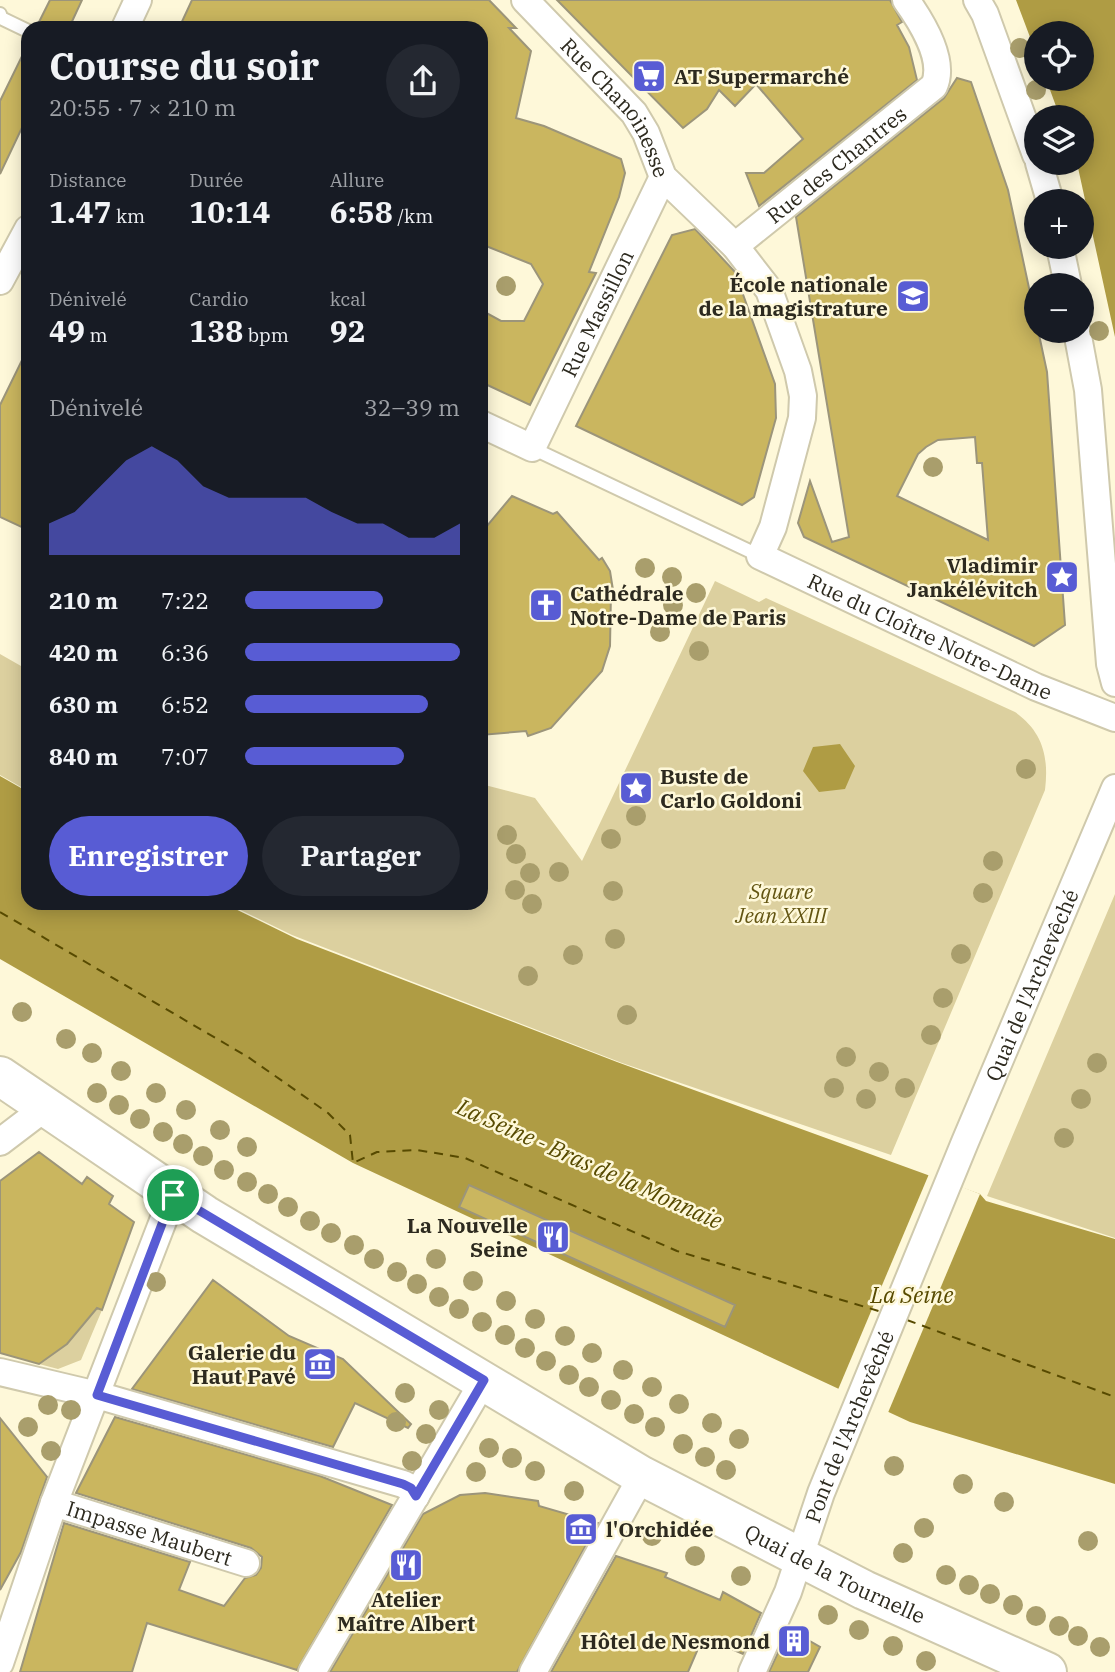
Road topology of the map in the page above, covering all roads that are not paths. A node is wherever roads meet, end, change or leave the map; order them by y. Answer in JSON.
{"nodes":[{"id":1,"x":138,"y":0,"type":"edge"},
{"id":2,"x":525,"y":0,"type":"edge"},
{"id":3,"x":906,"y":0,"type":"edge"},
{"id":4,"x":977,"y":0,"type":"edge"},
{"id":5,"x":0,"y":17,"type":"edge"},
{"id":6,"x":128,"y":21,"type":"edge"},
{"id":7,"x":21,"y":28,"type":"edge"},
{"id":8,"x":1024,"y":122,"type":"edge"},
{"id":9,"x":663,"y":177,"type":"junction"},
{"id":10,"x":21,"y":242,"type":"edge"},
{"id":11,"x":735,"y":246,"type":"junction"},
{"id":12,"x":0,"y":281,"type":"edge"},
{"id":13,"x":1079,"y":343,"type":"edge"},
{"id":14,"x":488,"y":427,"type":"edge"},
{"id":15,"x":533,"y":448,"type":"junction"},
{"id":16,"x":760,"y":556,"type":"junction"},
{"id":17,"x":1115,"y":683,"type":"edge"},
{"id":18,"x":1115,"y":718,"type":"edge"},
{"id":19,"x":1115,"y":789,"type":"edge"},
{"id":20,"x":0,"y":1076,"type":"edge"},
{"id":21,"x":46,"y":1107,"type":"junction"},
{"id":22,"x":0,"y":1142,"type":"edge"},
{"id":23,"x":950,"y":1182,"type":"joint"},
{"id":24,"x":173,"y":1195,"type":"junction"},
{"id":25,"x":0,"y":1372,"type":"edge"},
{"id":26,"x":484,"y":1380,"type":"junction"},
{"id":27,"x":97,"y":1395,"type":"junction"},
{"id":28,"x":642,"y":1476,"type":"junction"},
{"id":29,"x":416,"y":1496,"type":"junction"},
{"id":30,"x":54,"y":1503,"type":"junction"},
{"id":31,"x":802,"y":1555,"type":"junction"},
{"id":32,"x":246,"y":1563,"type":"dead end"},
{"id":33,"x":0,"y":1663,"type":"edge"},
{"id":34,"x":312,"y":1672,"type":"edge"},
{"id":35,"x":533,"y":1672,"type":"edge"},
{"id":36,"x":752,"y":1672,"type":"edge"},
{"id":37,"x":1047,"y":1672,"type":"edge"}],
"edges":[{"from":1,"to":6,"type":"street"},
{"from":2,"to":9,"type":"street","name":"Rue Chanoinesse"},
{"from":3,"to":11,"type":"street","name":"Rue des Chantres"},
{"from":4,"to":8,"type":"street"},
{"from":5,"to":7,"type":"lane"},
{"from":9,"to":11,"type":"street","name":"Rue Chanoinesse"},
{"from":9,"to":15,"type":"street","name":"Rue Massillon"},
{"from":10,"to":12,"type":"street"},
{"from":11,"to":16,"type":"street","name":"Rue Chanoinesse"},
{"from":13,"to":17,"type":"street"},
{"from":14,"to":15,"type":"street","name":"Rue du Cloître Notre-Dame"},
{"from":15,"to":16,"type":"lane","name":"Rue du Cloître Notre-Dame"},
{"from":16,"to":18,"type":"street","name":"Rue du Cloître Notre-Dame"},
{"from":19,"to":23,"type":"street","name":"Quai de l'Archevêché"},
{"from":20,"to":21,"type":"main road","name":"Quai de la Tournelle"},
{"from":21,"to":22,"type":"street"},
{"from":21,"to":24,"type":"main road","name":"Quai de la Tournelle"},
{"from":23,"to":31,"type":"street","name":"Pont de l'Archevêché"},
{"from":24,"to":26,"type":"main road","name":"Quai de la Tournelle"},
{"from":24,"to":27,"type":"street"},
{"from":25,"to":27,"type":"street"},
{"from":26,"to":28,"type":"main road","name":"Quai de la Tournelle"},
{"from":26,"to":29,"type":"street"},
{"from":27,"to":29,"type":"street"},
{"from":27,"to":30,"type":"street"},
{"from":28,"to":31,"type":"main road","name":"Quai de la Tournelle"},
{"from":28,"to":35,"type":"street"},
{"from":29,"to":34,"type":"street"},
{"from":30,"to":32,"type":"street","name":"Impasse Maubert"},
{"from":30,"to":33,"type":"street"},
{"from":31,"to":36,"type":"street","name":"Pont de l'Archevêché"},
{"from":31,"to":37,"type":"main road","name":"Quai de la Tournelle"}]}
